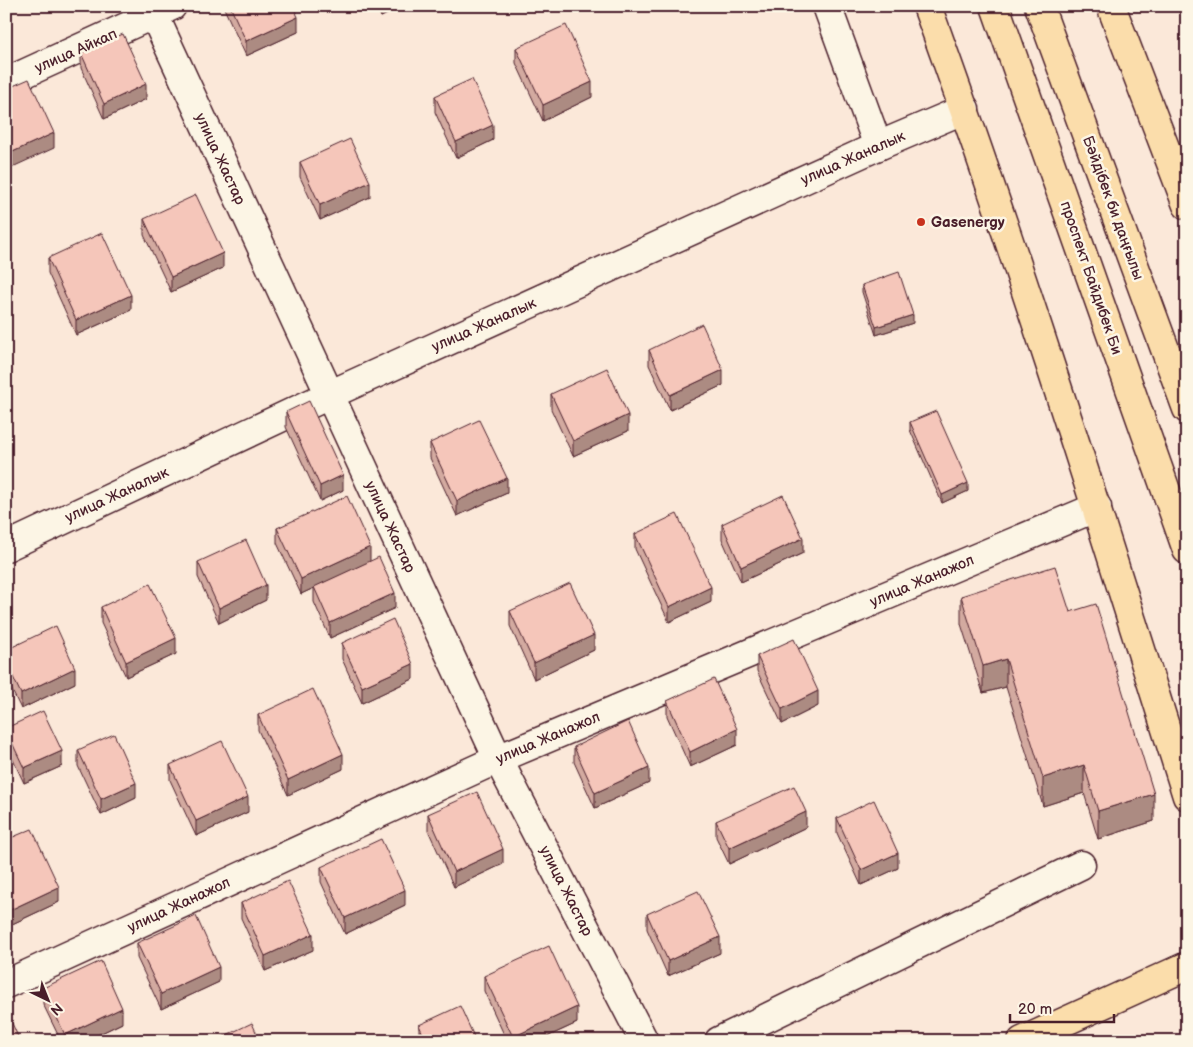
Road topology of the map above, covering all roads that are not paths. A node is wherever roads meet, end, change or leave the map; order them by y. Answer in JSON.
{"nodes":[{"id":1,"x":827,"y":6,"type":"edge"},
{"id":2,"x":927,"y":6,"type":"edge"},
{"id":3,"x":994,"y":6,"type":"edge"},
{"id":4,"x":1039,"y":6,"type":"edge"},
{"id":5,"x":1111,"y":6,"type":"edge"},
{"id":6,"x":159,"y":9,"type":"edge"},
{"id":7,"x":6,"y":82,"type":"edge"},
{"id":8,"x":965,"y":108,"type":"junction"},
{"id":9,"x":878,"y":146,"type":"junction"},
{"id":10,"x":1187,"y":204,"type":"edge"},
{"id":11,"x":329,"y":395,"type":"junction"},
{"id":12,"x":1187,"y":409,"type":"edge"},
{"id":13,"x":1097,"y":508,"type":"junction"},
{"id":14,"x":6,"y":547,"type":"edge"},
{"id":15,"x":1187,"y":550,"type":"edge"},
{"id":16,"x":498,"y":759,"type":"junction"},
{"id":17,"x":1187,"y":796,"type":"edge"},
{"id":18,"x":1081,"y":866,"type":"dead end"},
{"id":19,"x":1187,"y":966,"type":"edge"},
{"id":20,"x":6,"y":984,"type":"edge"},
{"id":21,"x":644,"y":1041,"type":"edge"},
{"id":22,"x":719,"y":1041,"type":"edge"},
{"id":23,"x":1022,"y":1041,"type":"edge"}],
"edges":[{"from":1,"to":9,"type":"street"},
{"from":2,"to":8,"type":"main road"},
{"from":3,"to":15,"type":"main road","name":"проспект Байдибек Би"},
{"from":4,"to":12,"type":"main road","name":"Бәйдібек би даңғылы"},
{"from":5,"to":10,"type":"main road"},
{"from":6,"to":7,"type":"street","name":"улица Айкап"},
{"from":6,"to":11,"type":"street","name":"улица Жастар"},
{"from":8,"to":9,"type":"street","name":"улица Жаналык"},
{"from":8,"to":13,"type":"main road"},
{"from":9,"to":11,"type":"street","name":"улица Жаналык"},
{"from":11,"to":14,"type":"street","name":"улица Жаналык"},
{"from":11,"to":16,"type":"street","name":"улица Жастар"},
{"from":13,"to":16,"type":"street","name":"улица Жанажол"},
{"from":13,"to":17,"type":"main road"},
{"from":16,"to":20,"type":"street","name":"улица Жанажол"},
{"from":16,"to":21,"type":"street","name":"улица Жастар"},
{"from":18,"to":22,"type":"street"},
{"from":19,"to":23,"type":"main road"}]}
